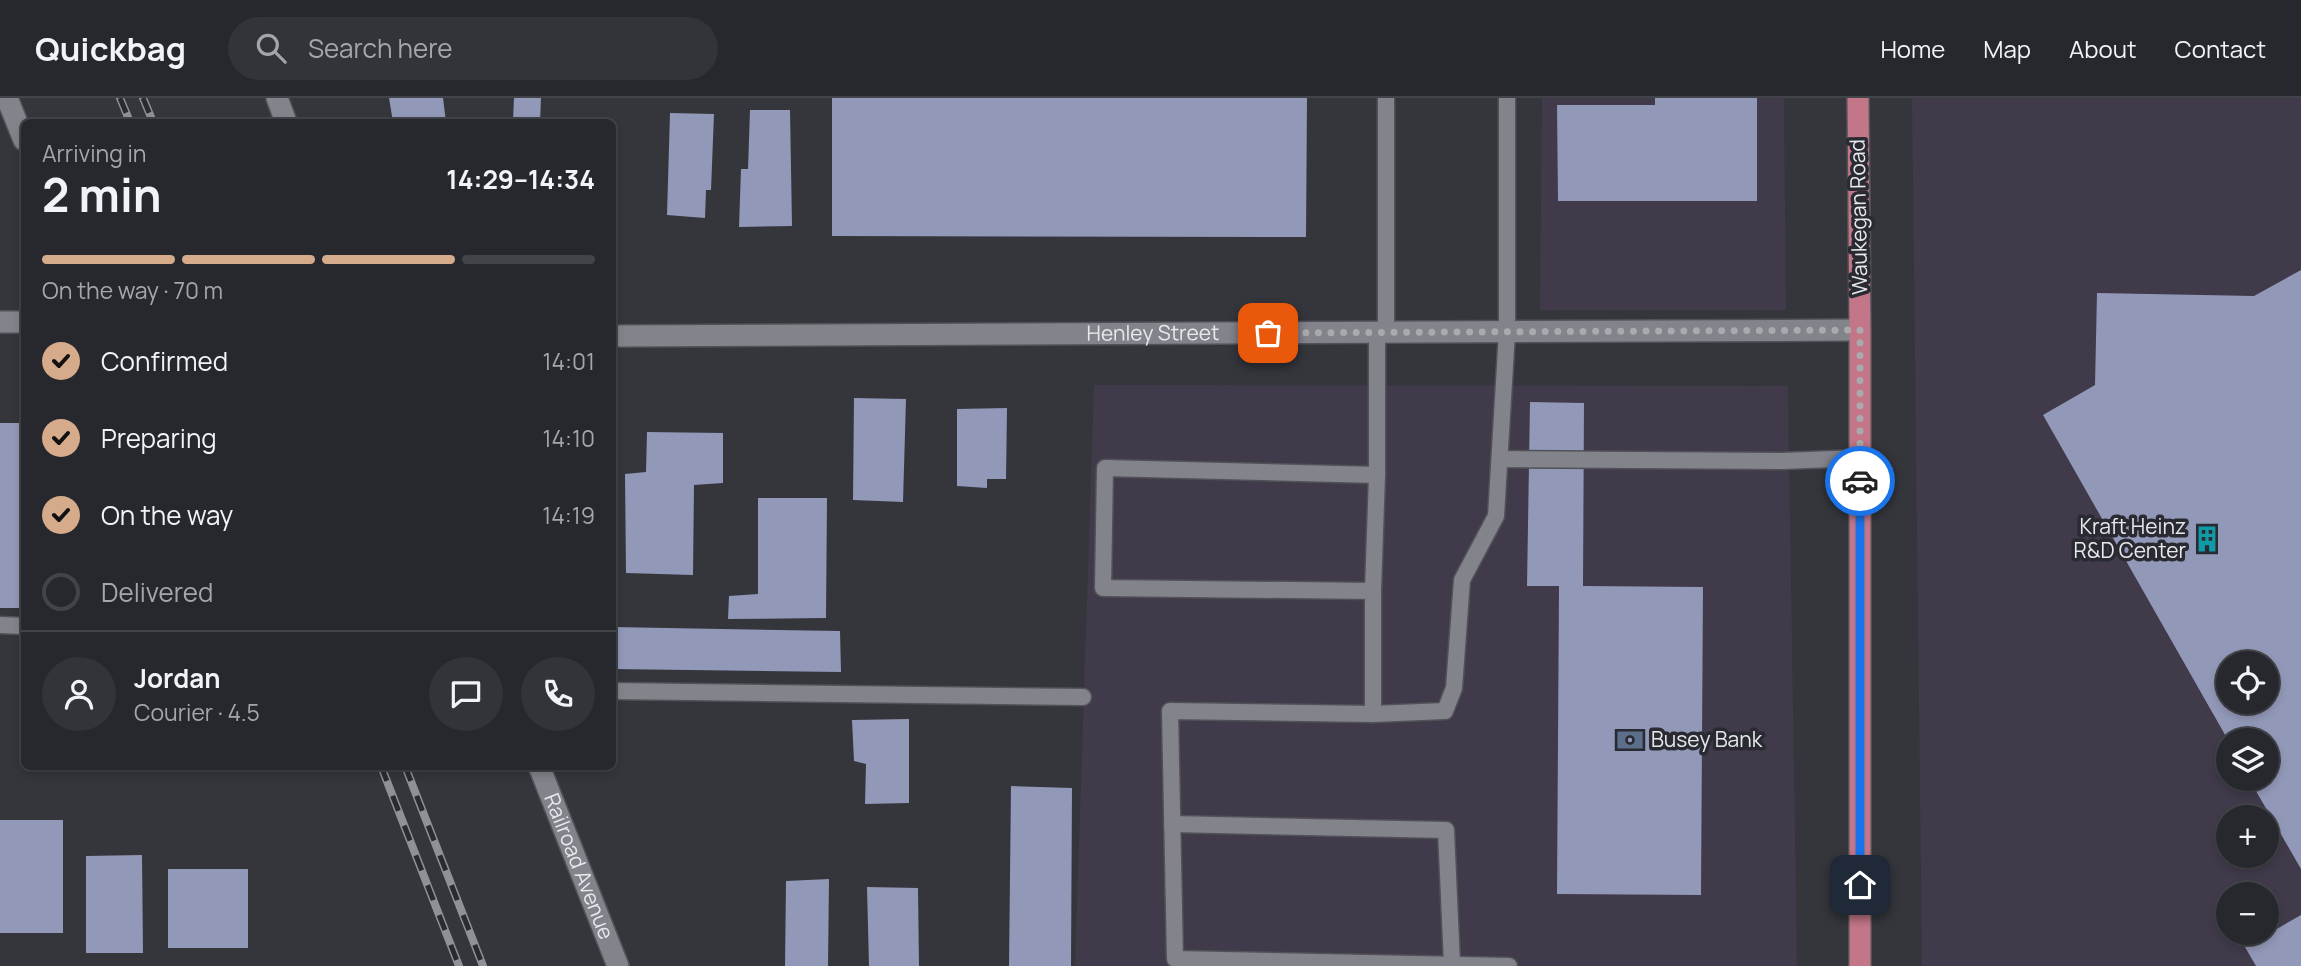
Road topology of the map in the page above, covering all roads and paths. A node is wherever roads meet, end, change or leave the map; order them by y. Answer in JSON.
{"nodes":[{"id":1,"x":7,"y":98,"type":"edge"},
{"id":2,"x":277,"y":98,"type":"edge"},
{"id":3,"x":1386,"y":98,"type":"edge"},
{"id":4,"x":1507,"y":98,"type":"edge"},
{"id":5,"x":1858,"y":98,"type":"edge"},
{"id":6,"x":285,"y":119,"type":"edge"},
{"id":7,"x":21,"y":133,"type":"edge"},
{"id":8,"x":0,"y":322,"type":"edge"},
{"id":9,"x":21,"y":322,"type":"edge"},
{"id":10,"x":1860,"y":330,"type":"junction"},
{"id":11,"x":1382,"y":332,"type":"junction"},
{"id":12,"x":1507,"y":332,"type":"junction"},
{"id":13,"x":616,"y":336,"type":"edge"},
{"id":14,"x":1860,"y":458,"type":"junction"},
{"id":15,"x":1500,"y":459,"type":"junction"},
{"id":16,"x":1377,"y":475,"type":"junction"},
{"id":17,"x":1373,"y":591,"type":"junction"},
{"id":18,"x":0,"y":625,"type":"edge"},
{"id":19,"x":21,"y":626,"type":"edge"},
{"id":20,"x":616,"y":691,"type":"edge"},
{"id":21,"x":1083,"y":697,"type":"dead end"},
{"id":22,"x":1373,"y":713,"type":"junction"},
{"id":23,"x":541,"y":770,"type":"edge"},
{"id":24,"x":1172,"y":824,"type":"junction"},
{"id":25,"x":1175,"y":962,"type":"edge"},
{"id":26,"x":1452,"y":964,"type":"junction"},
{"id":27,"x":618,"y":966,"type":"edge"},
{"id":28,"x":1509,"y":966,"type":"edge"},
{"id":29,"x":1860,"y":966,"type":"edge"}],
"edges":[{"from":1,"to":7,"type":"street"},
{"from":2,"to":6,"type":"street"},
{"from":3,"to":11,"type":"lane"},
{"from":4,"to":12,"type":"lane"},
{"from":5,"to":10,"type":"main road","name":"Waukegan Road"},
{"from":8,"to":9,"type":"street"},
{"from":10,"to":12,"type":"street","name":"Henley Street"},
{"from":10,"to":14,"type":"main road","name":"Waukegan Road"},
{"from":11,"to":12,"type":"street","name":"Henley Street"},
{"from":11,"to":13,"type":"street","name":"Henley Street"},
{"from":11,"to":16,"type":"lane"},
{"from":12,"to":15,"type":"lane"},
{"from":14,"to":15,"type":"lane"},
{"from":14,"to":29,"type":"main road","name":"Waukegan Road"},
{"from":15,"to":22,"type":"lane"},
{"from":16,"to":17,"type":"lane"},
{"from":16,"to":17,"type":"lane"},
{"from":17,"to":22,"type":"lane"},
{"from":18,"to":19,"type":"lane"},
{"from":20,"to":21,"type":"lane"},
{"from":22,"to":24,"type":"lane"},
{"from":23,"to":27,"type":"street","name":"Railroad Avenue"},
{"from":24,"to":25,"type":"lane"},
{"from":24,"to":26,"type":"lane"},
{"from":25,"to":26,"type":"lane"},
{"from":26,"to":28,"type":"lane"}]}
